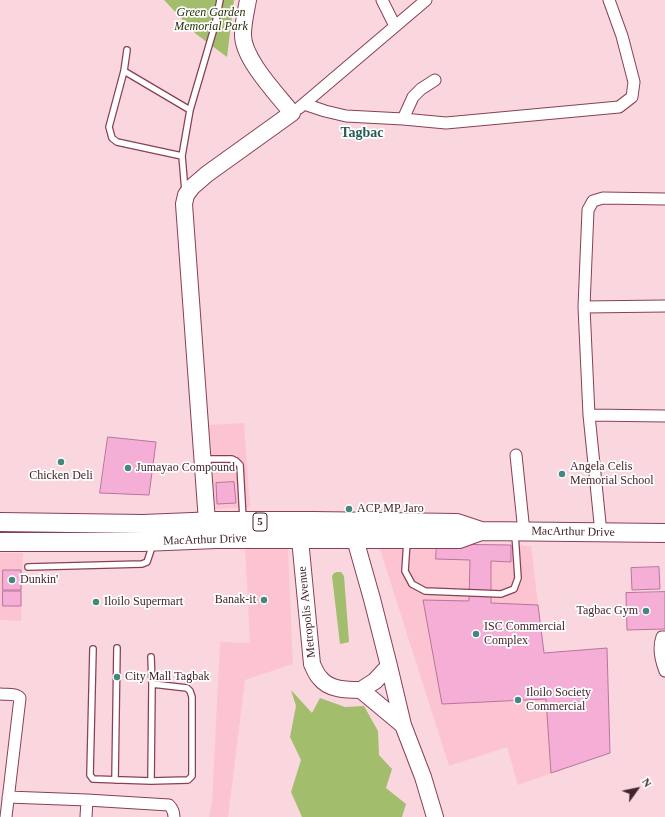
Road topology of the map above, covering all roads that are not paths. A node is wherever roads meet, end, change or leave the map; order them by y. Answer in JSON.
{"nodes":[{"id":1,"x":220,"y":0,"type":"edge"},
{"id":2,"x":248,"y":0,"type":"edge"},
{"id":3,"x":382,"y":0,"type":"edge"},
{"id":4,"x":426,"y":0,"type":"edge"},
{"id":5,"x":609,"y":0,"type":"edge"},
{"id":6,"x":395,"y":26,"type":"junction"},
{"id":7,"x":128,"y":50,"type":"dead end"},
{"id":8,"x":124,"y":71,"type":"junction"},
{"id":9,"x":435,"y":80,"type":"dead end"},
{"id":10,"x":298,"y":109,"type":"junction"},
{"id":11,"x":190,"y":110,"type":"junction"},
{"id":12,"x":403,"y":119,"type":"junction"},
{"id":13,"x":182,"y":156,"type":"junction"},
{"id":14,"x":186,"y":195,"type":"junction"},
{"id":15,"x":665,"y":199,"type":"edge"},
{"id":16,"x":665,"y":306,"type":"edge"},
{"id":17,"x":584,"y":307,"type":"junction"},
{"id":18,"x":589,"y":415,"type":"junction"},
{"id":19,"x":665,"y":416,"type":"edge"},
{"id":20,"x":516,"y":455,"type":"dead end"},
{"id":21,"x":202,"y":459,"type":"junction"},
{"id":22,"x":0,"y":522,"type":"edge"},
{"id":23,"x":207,"y":522,"type":"junction"},
{"id":24,"x":243,"y":522,"type":"junction"},
{"id":25,"x":313,"y":522,"type":"junction"},
{"id":26,"x":348,"y":522,"type":"junction"},
{"id":27,"x":481,"y":531,"type":"junction"},
{"id":28,"x":519,"y":532,"type":"junction"},
{"id":29,"x":601,"y":533,"type":"junction"},
{"id":30,"x":665,"y":533,"type":"edge"},
{"id":31,"x":300,"y":539,"type":"junction"},
{"id":32,"x":355,"y":539,"type":"junction"},
{"id":33,"x":407,"y":539,"type":"junction"},
{"id":34,"x":0,"y":542,"type":"edge"},
{"id":35,"x":153,"y":542,"type":"junction"},
{"id":36,"x":28,"y":567,"type":"dead end"},
{"id":37,"x":665,"y":637,"type":"edge"},
{"id":38,"x":117,"y":648,"type":"dead end"},
{"id":39,"x":93,"y":649,"type":"dead end"},
{"id":40,"x":151,"y":657,"type":"dead end"},
{"id":41,"x":389,"y":666,"type":"junction"},
{"id":42,"x":665,"y":671,"type":"edge"},
{"id":43,"x":152,"y":684,"type":"junction"},
{"id":44,"x":361,"y":690,"type":"junction"},
{"id":45,"x":0,"y":694,"type":"edge"},
{"id":46,"x":403,"y":725,"type":"junction"},
{"id":47,"x":115,"y":780,"type":"junction"},
{"id":48,"x":151,"y":781,"type":"junction"},
{"id":49,"x":8,"y":797,"type":"junction"},
{"id":50,"x":87,"y":800,"type":"junction"},
{"id":51,"x":6,"y":817,"type":"edge"},
{"id":52,"x":86,"y":817,"type":"edge"},
{"id":53,"x":174,"y":817,"type":"edge"},
{"id":54,"x":435,"y":817,"type":"edge"}],
"edges":[{"from":1,"to":11,"type":"lane"},
{"from":2,"to":10,"type":"main road"},
{"from":3,"to":6,"type":"street"},
{"from":4,"to":6,"type":"street"},
{"from":5,"to":12,"type":"street"},
{"from":6,"to":10,"type":"street"},
{"from":7,"to":8,"type":"lane"},
{"from":8,"to":11,"type":"lane"},
{"from":8,"to":13,"type":"lane"},
{"from":9,"to":12,"type":"street"},
{"from":10,"to":12,"type":"street"},
{"from":10,"to":14,"type":"main road"},
{"from":11,"to":13,"type":"lane"},
{"from":13,"to":14,"type":"lane"},
{"from":14,"to":21,"type":"main road"},
{"from":15,"to":17,"type":"street"},
{"from":16,"to":17,"type":"street"},
{"from":17,"to":18,"type":"street"},
{"from":18,"to":19,"type":"street"},
{"from":18,"to":29,"type":"street"},
{"from":20,"to":28,"type":"street"},
{"from":21,"to":23,"type":"main road"},
{"from":21,"to":24,"type":"lane"},
{"from":22,"to":23,"type":"main road","name":"MacArthur Drive","number":"5"},
{"from":23,"to":24,"type":"main road","name":"MacArthur Drive","number":"5"},
{"from":24,"to":25,"type":"main road","name":"MacArthur Drive","number":"5"},
{"from":25,"to":26,"type":"main road","name":"MacArthur Drive","number":"5"},
{"from":25,"to":31,"type":"main road"},
{"from":26,"to":27,"type":"main road","name":"MacArthur Drive","number":"5"},
{"from":26,"to":32,"type":"main road"},
{"from":27,"to":28,"type":"main road","name":"MacArthur Drive","number":"5"},
{"from":27,"to":33,"type":"main road","name":"MacArthur Drive","number":"5"},
{"from":28,"to":29,"type":"main road","name":"MacArthur Drive","number":"5"},
{"from":28,"to":33,"type":"lane"},
{"from":29,"to":30,"type":"main road","name":"MacArthur Drive","number":"5"},
{"from":31,"to":32,"type":"main road","name":"MacArthur Drive","number":"5"},
{"from":31,"to":35,"type":"main road","name":"MacArthur Drive","number":"5"},
{"from":31,"to":44,"type":"main road","name":"Metropolis Avenue"},
{"from":32,"to":33,"type":"main road","name":"MacArthur Drive","number":"5"},
{"from":32,"to":41,"type":"main road"},
{"from":34,"to":35,"type":"main road","name":"MacArthur Drive","number":"5"},
{"from":35,"to":36,"type":"lane"},
{"from":37,"to":42,"type":"street"},
{"from":38,"to":47,"type":"lane"},
{"from":39,"to":47,"type":"lane"},
{"from":40,"to":43,"type":"lane"},
{"from":41,"to":44,"type":"main road"},
{"from":41,"to":46,"type":"main road"},
{"from":43,"to":48,"type":"lane"},
{"from":43,"to":48,"type":"lane"},
{"from":44,"to":46,"type":"main road"},
{"from":45,"to":49,"type":"street"},
{"from":46,"to":54,"type":"main road"},
{"from":47,"to":48,"type":"lane"},
{"from":49,"to":50,"type":"street"},
{"from":49,"to":51,"type":"street"},
{"from":50,"to":52,"type":"street"},
{"from":50,"to":53,"type":"street"}]}
